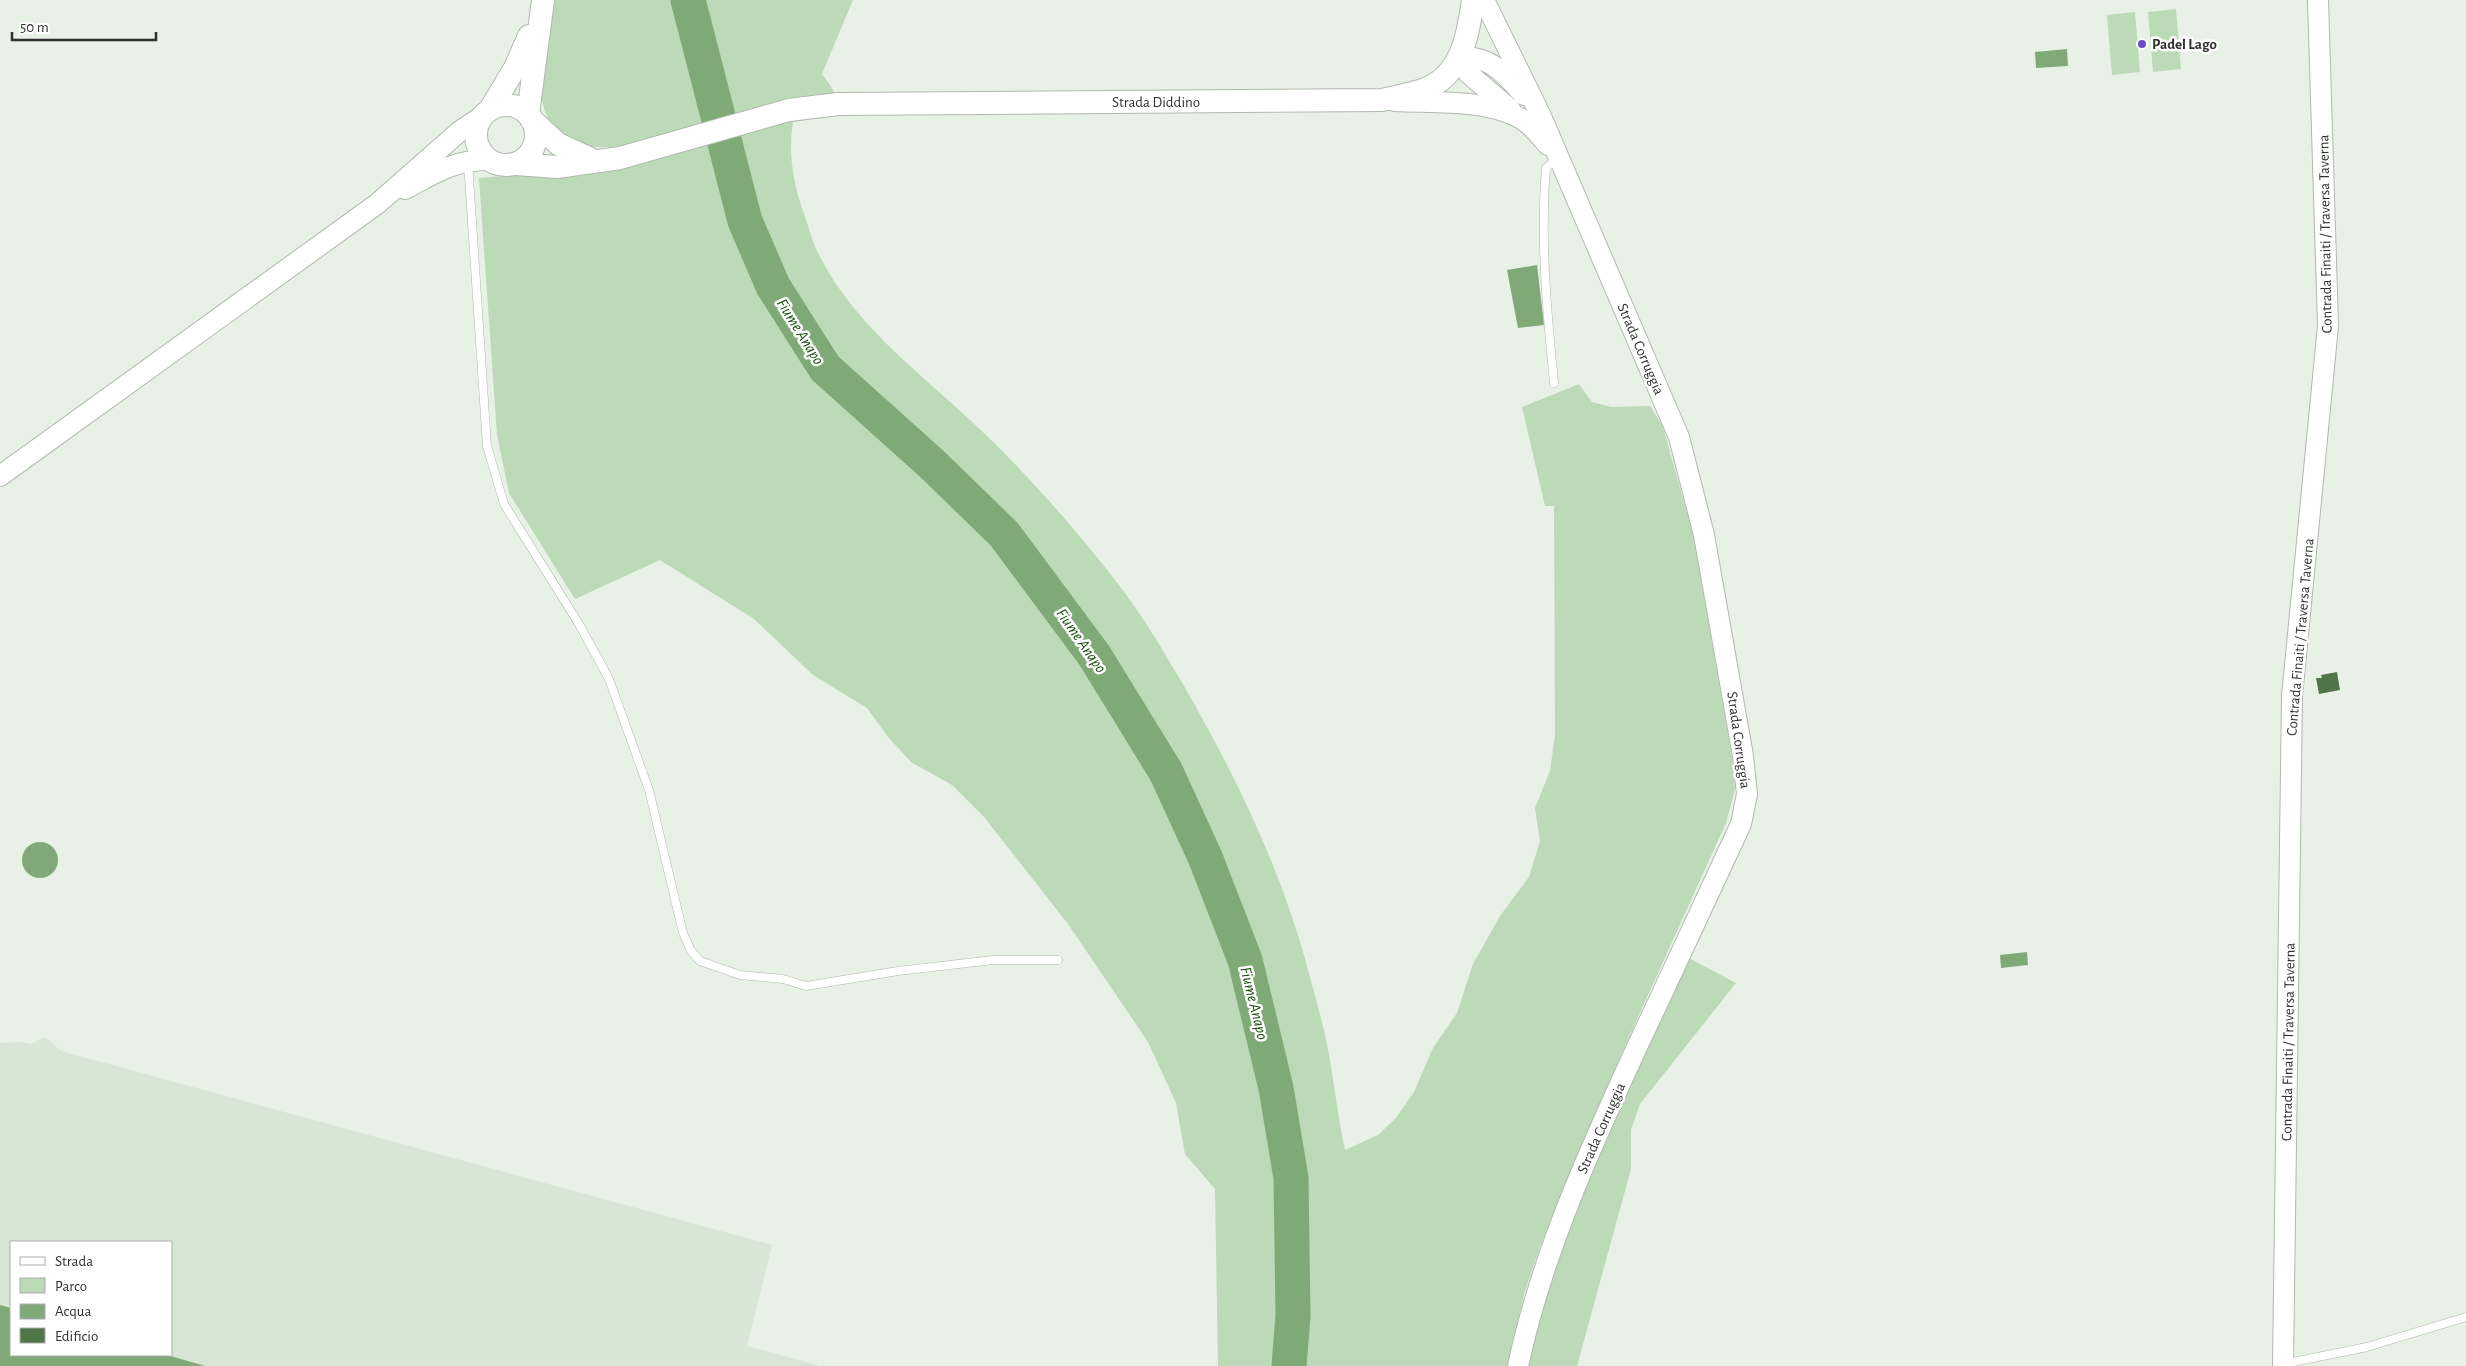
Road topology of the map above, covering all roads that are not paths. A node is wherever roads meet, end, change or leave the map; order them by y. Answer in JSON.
{"nodes":[{"id":1,"x":1473,"y":0,"type":"edge"},
{"id":2,"x":1484,"y":0,"type":"edge"},
{"id":3,"x":2318,"y":0,"type":"edge"},
{"id":4,"x":541,"y":6,"type":"edge"},
{"id":5,"x":1460,"y":58,"type":"junction"},
{"id":6,"x":1382,"y":100,"type":"junction"},
{"id":7,"x":486,"y":113,"type":"junction"},
{"id":8,"x":1531,"y":116,"type":"junction"},
{"id":9,"x":530,"y":117,"type":"junction"},
{"id":10,"x":1559,"y":158,"type":"junction"},
{"id":11,"x":478,"y":160,"type":"junction"},
{"id":12,"x":596,"y":161,"type":"junction"},
{"id":13,"x":516,"y":164,"type":"junction"},
{"id":14,"x":377,"y":204,"type":"junction"},
{"id":15,"x":1554,"y":383,"type":"dead end"},
{"id":16,"x":0,"y":476,"type":"edge"},
{"id":17,"x":1058,"y":960,"type":"dead end"},
{"id":18,"x":2466,"y":1317,"type":"edge"},
{"id":19,"x":2283,"y":1365,"type":"edge"},
{"id":20,"x":1518,"y":1366,"type":"edge"}],
"edges":[{"from":1,"to":5,"type":"main road"},
{"from":2,"to":8,"type":"street"},
{"from":3,"to":19,"type":"street","name":"Contrada Finaiti / Traversa Taverna"},
{"from":4,"to":7,"type":"main road"},
{"from":4,"to":9,"type":"main road"},
{"from":5,"to":6,"type":"main road","name":"Strada Diddino"},
{"from":5,"to":8,"type":"street"},
{"from":6,"to":8,"type":"street"},
{"from":6,"to":12,"type":"main road","name":"Strada Diddino"},
{"from":7,"to":9,"type":"main road"},
{"from":7,"to":11,"type":"main road"},
{"from":7,"to":14,"type":"street"},
{"from":8,"to":10,"type":"street","name":"Strada Corruggia"},
{"from":9,"to":12,"type":"main road"},
{"from":9,"to":13,"type":"main road"},
{"from":10,"to":15,"type":"lane"},
{"from":10,"to":20,"type":"street","name":"Strada Corruggia"},
{"from":11,"to":13,"type":"main road"},
{"from":11,"to":14,"type":"street"},
{"from":11,"to":17,"type":"lane"},
{"from":12,"to":13,"type":"main road","name":"Strada Diddino"},
{"from":14,"to":16,"type":"street"},
{"from":18,"to":19,"type":"lane"}]}
